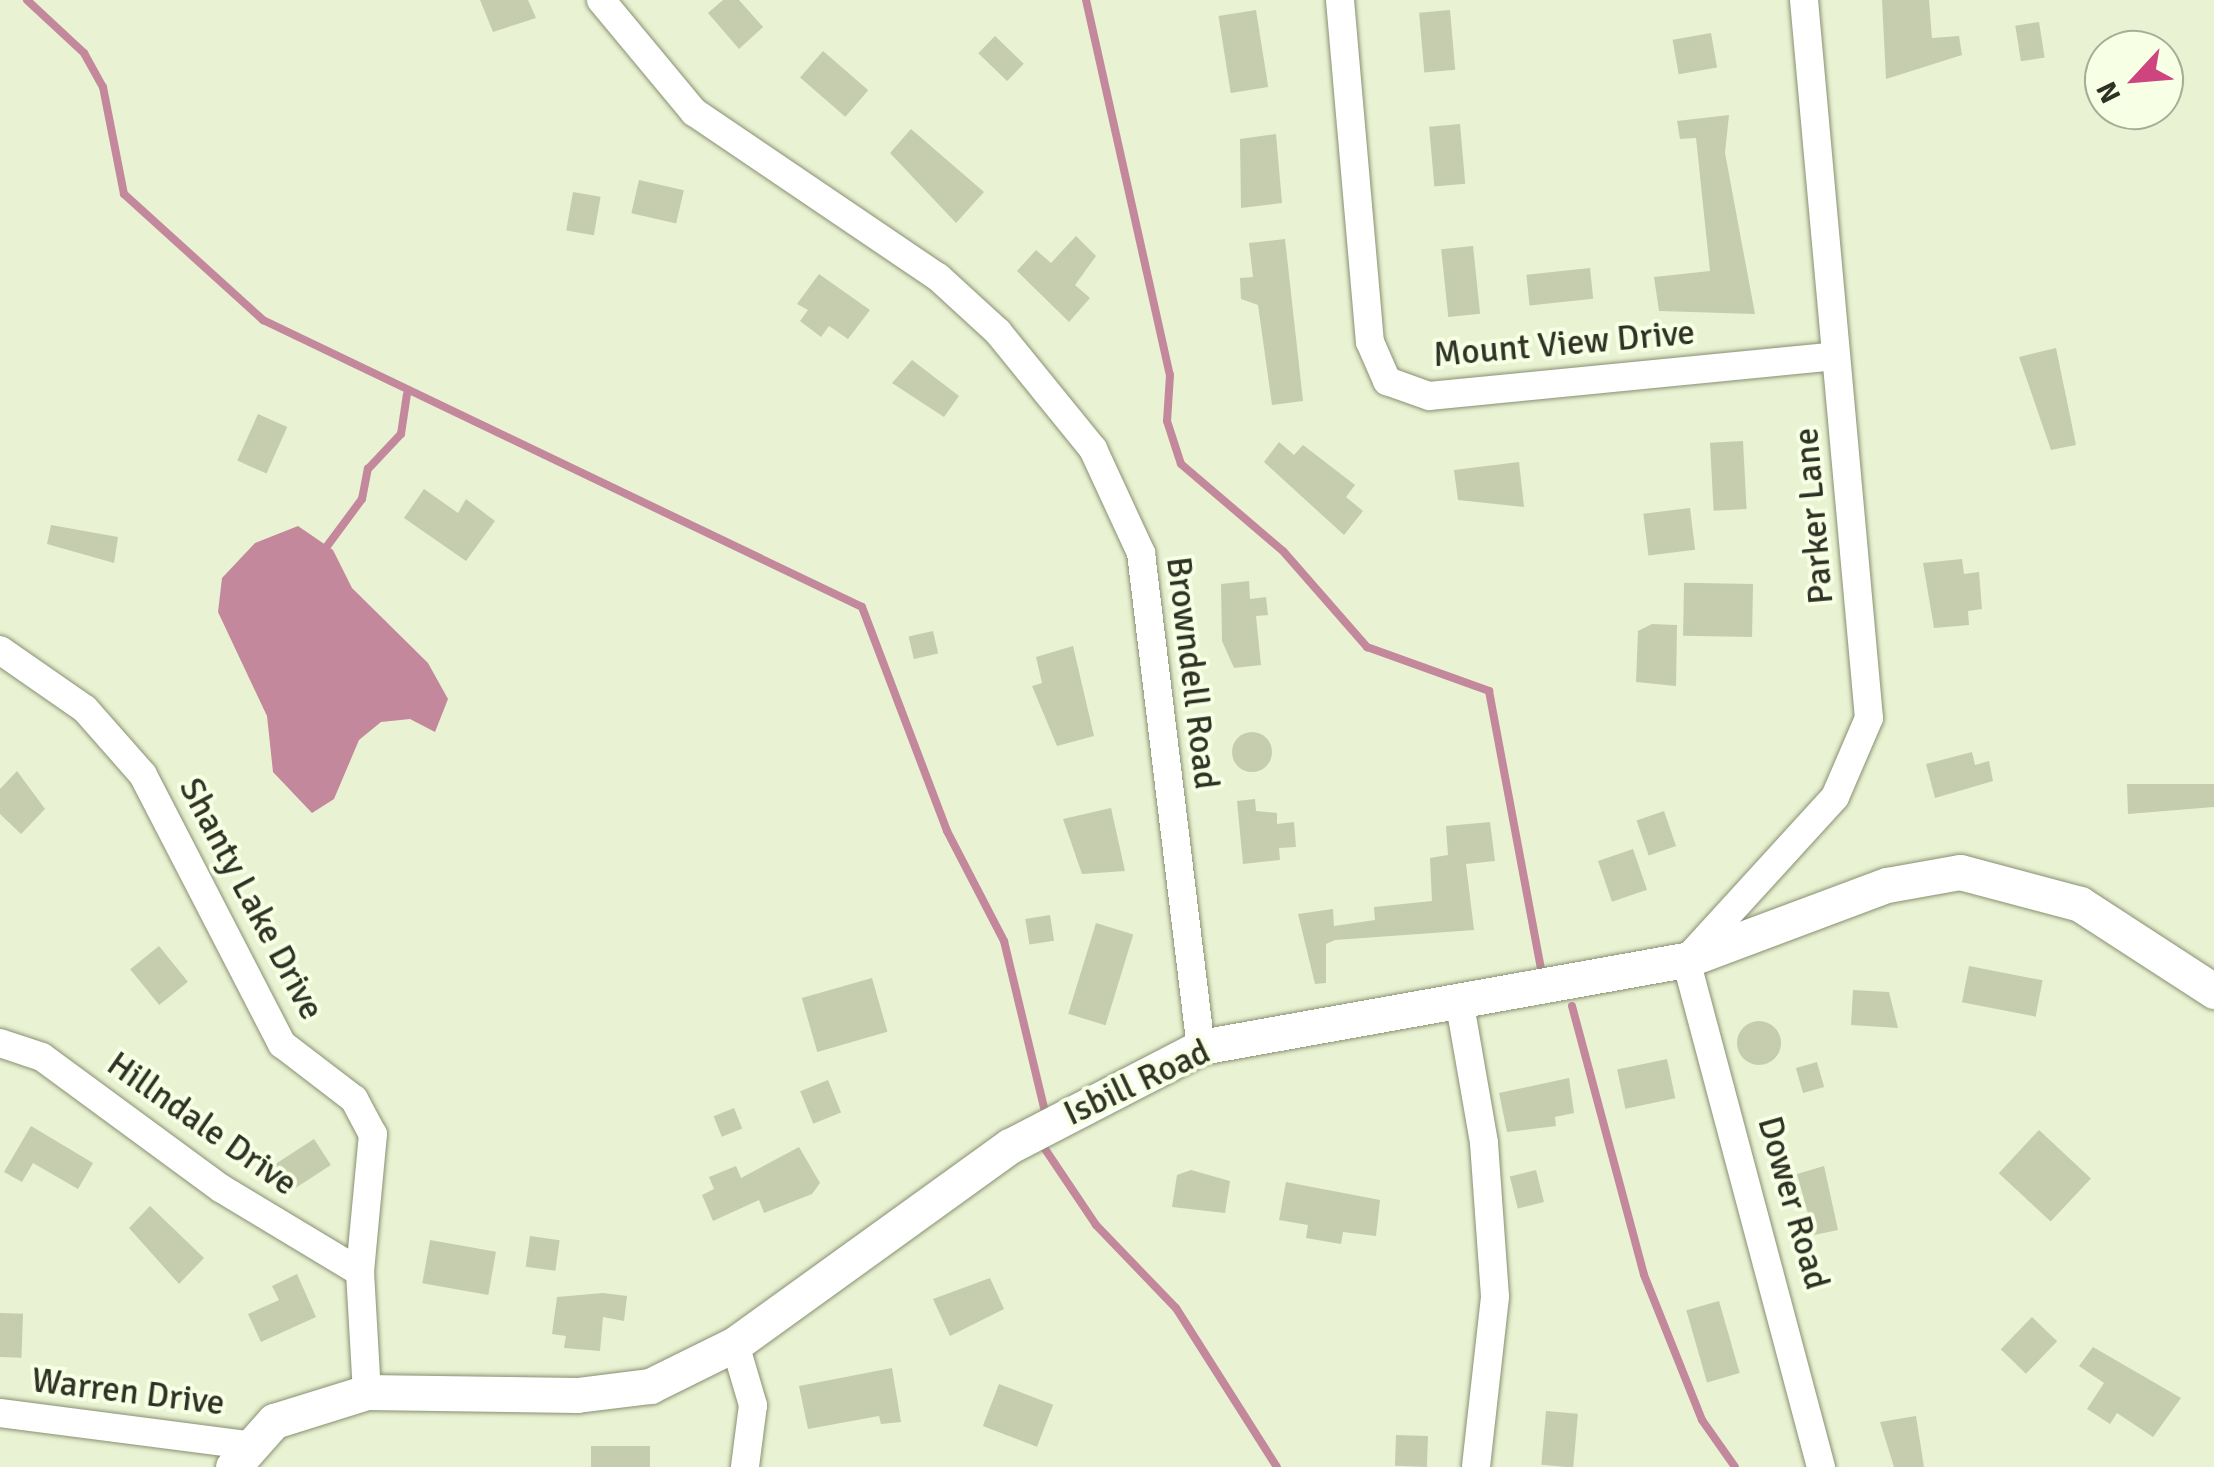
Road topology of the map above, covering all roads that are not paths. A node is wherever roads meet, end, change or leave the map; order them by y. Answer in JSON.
{"nodes":[{"id":1,"x":601,"y":0,"type":"edge"},
{"id":2,"x":1340,"y":0,"type":"edge"},
{"id":3,"x":1804,"y":0,"type":"edge"},
{"id":4,"x":1836,"y":356,"type":"junction"},
{"id":5,"x":0,"y":650,"type":"edge"},
{"id":6,"x":1686,"y":960,"type":"junction"},
{"id":7,"x":2214,"y":992,"type":"edge"},
{"id":8,"x":1460,"y":1006,"type":"junction"},
{"id":9,"x":0,"y":1043,"type":"edge"},
{"id":10,"x":1201,"y":1047,"type":"junction"},
{"id":11,"x":360,"y":1272,"type":"junction"},
{"id":12,"x":736,"y":1344,"type":"junction"},
{"id":13,"x":367,"y":1392,"type":"junction"},
{"id":14,"x":0,"y":1414,"type":"edge"},
{"id":15,"x":240,"y":1456,"type":"edge"},
{"id":16,"x":745,"y":1467,"type":"edge"},
{"id":17,"x":1476,"y":1467,"type":"edge"},
{"id":18,"x":1821,"y":1467,"type":"edge"}],
"edges":[{"from":1,"to":10,"type":"street","name":"Browndell Road"},
{"from":2,"to":4,"type":"street","name":"Mount View Drive"},
{"from":3,"to":4,"type":"street","name":"Parker Lane"},
{"from":4,"to":6,"type":"street","name":"Parker Lane"},
{"from":5,"to":11,"type":"street","name":"Shanty Lake Drive"},
{"from":6,"to":7,"type":"street","name":"Isbill Road"},
{"from":6,"to":8,"type":"street","name":"Isbill Road"},
{"from":6,"to":18,"type":"street","name":"Dower Road"},
{"from":8,"to":10,"type":"street","name":"Isbill Road"},
{"from":8,"to":17,"type":"street"},
{"from":9,"to":11,"type":"street","name":"Hillndale Drive"},
{"from":10,"to":12,"type":"street","name":"Isbill Road"},
{"from":11,"to":13,"type":"street","name":"Shanty Lake Drive"},
{"from":12,"to":13,"type":"street","name":"Isbill Road"},
{"from":12,"to":16,"type":"street"},
{"from":13,"to":15,"type":"street","name":"Isbill Road"},
{"from":14,"to":15,"type":"street","name":"Warren Drive"}]}
